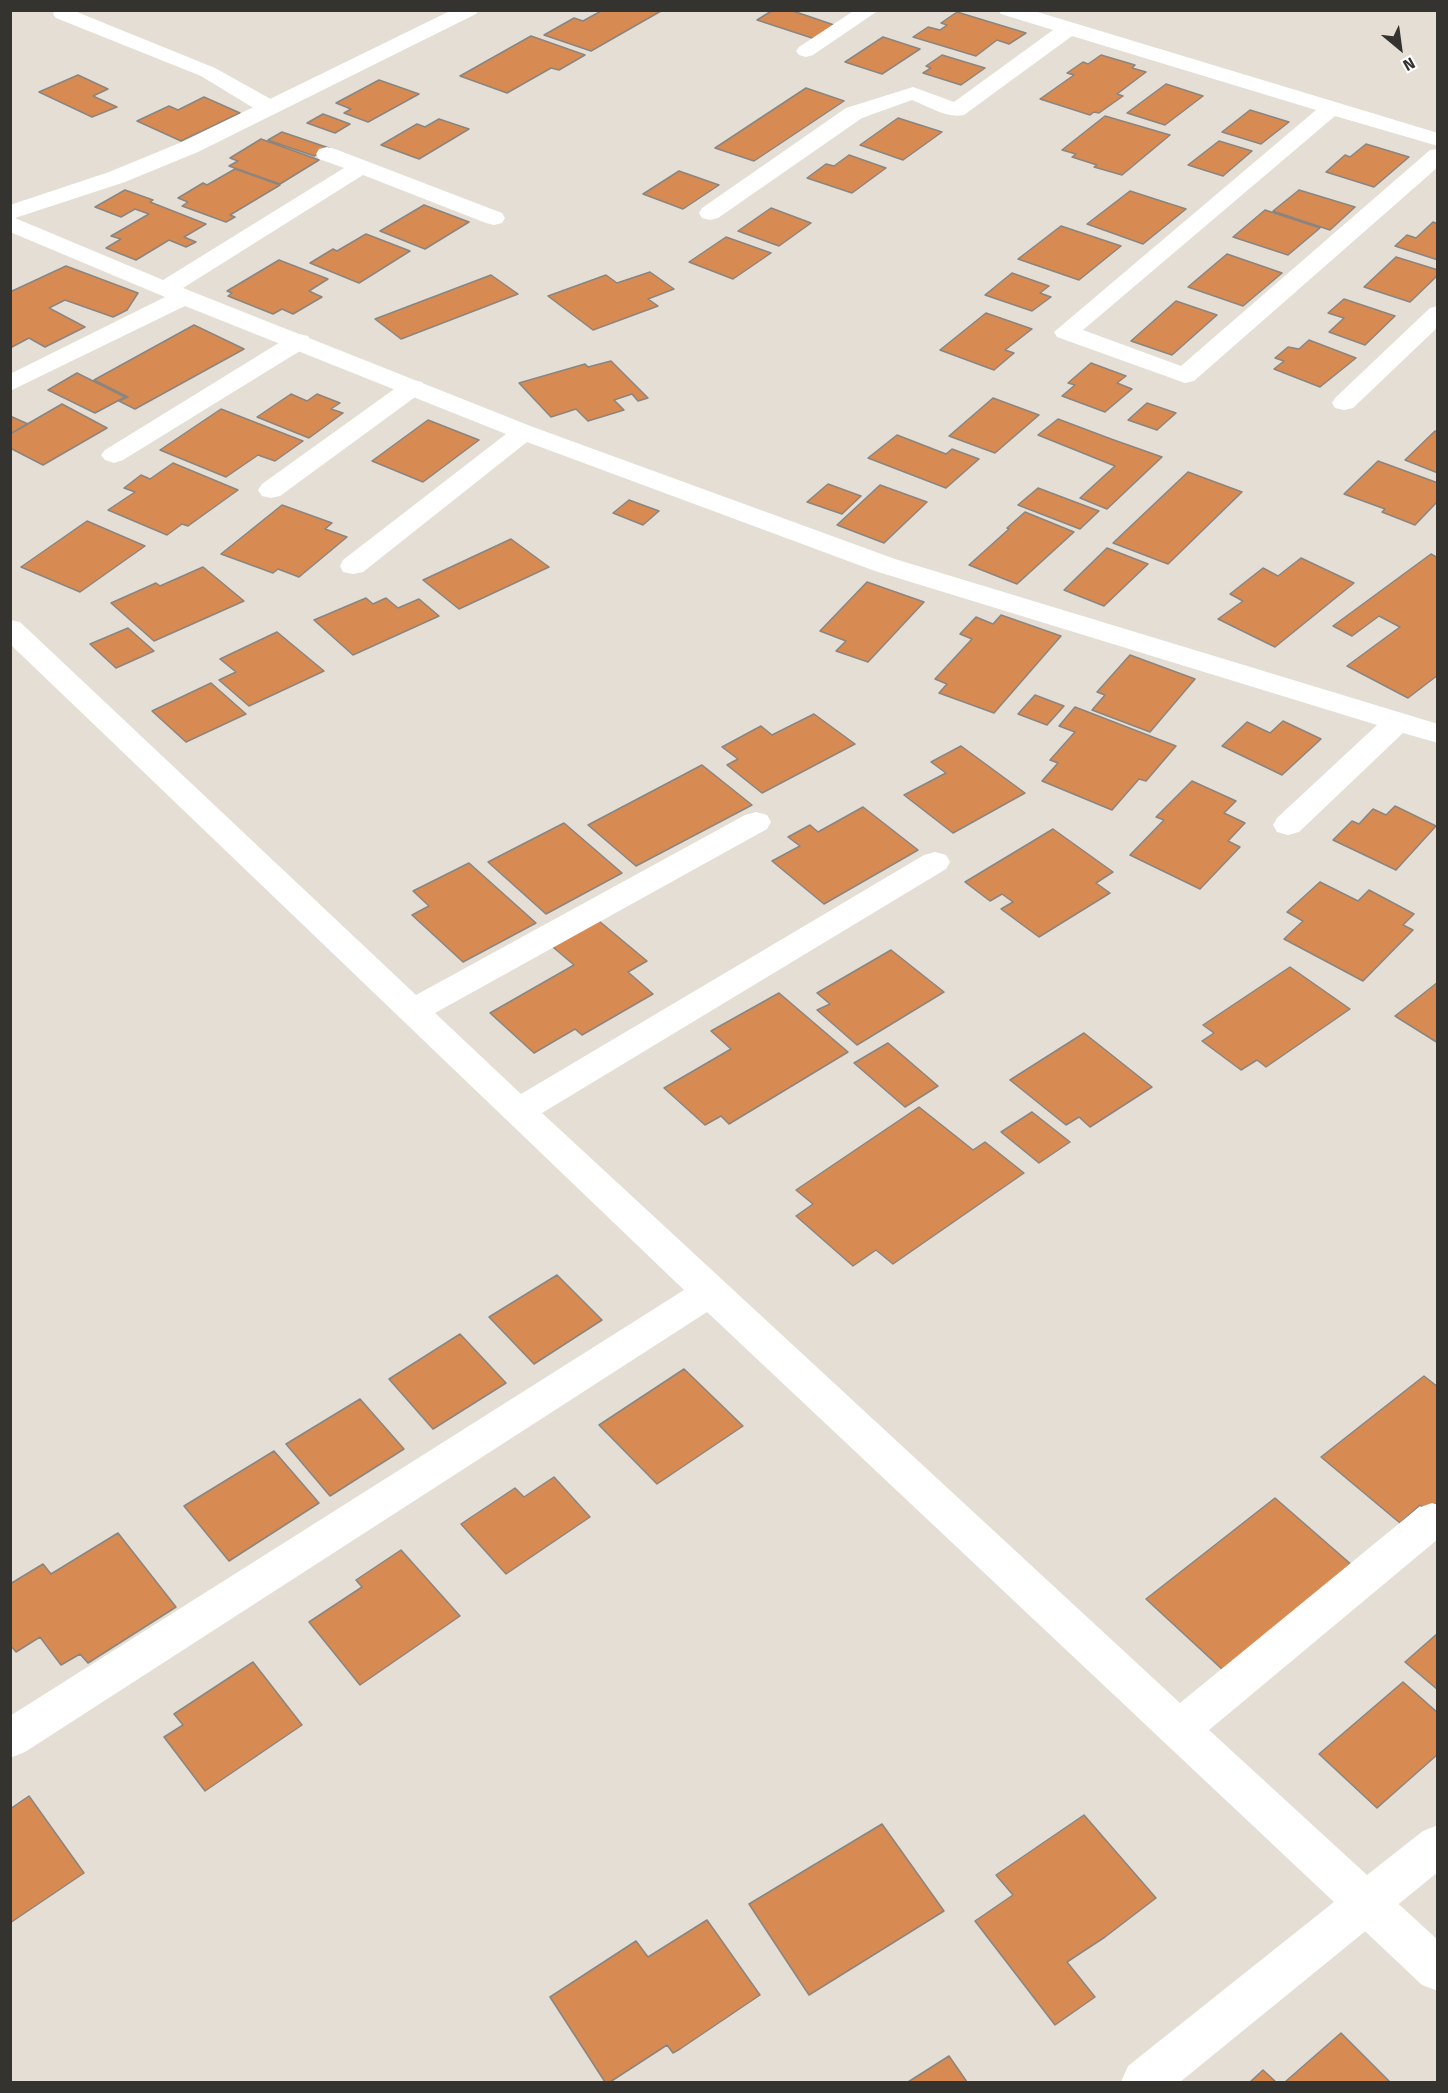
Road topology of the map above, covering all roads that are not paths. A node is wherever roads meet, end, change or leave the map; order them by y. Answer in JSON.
{"nodes":[{"id":1,"x":469,"y":10,"type":"edge"},
{"id":2,"x":869,"y":10,"type":"edge"},
{"id":3,"x":1008,"y":10,"type":"edge"},
{"id":4,"x":63,"y":14,"type":"dead end"},
{"id":5,"x":1068,"y":29,"type":"junction"},
{"id":6,"x":806,"y":51,"type":"dead end"},
{"id":7,"x":268,"y":107,"type":"junction"},
{"id":8,"x":1330,"y":108,"type":"junction"},
{"id":9,"x":1437,"y":140,"type":"edge"},
{"id":10,"x":327,"y":154,"type":"dead end"},
{"id":11,"x":1437,"y":155,"type":"edge"},
{"id":12,"x":361,"y":167,"type":"junction"},
{"id":13,"x":10,"y":213,"type":"edge"},
{"id":14,"x":710,"y":213,"type":"dead end"},
{"id":15,"x":494,"y":218,"type":"dead end"},
{"id":16,"x":10,"y":224,"type":"edge"},
{"id":17,"x":174,"y":293,"type":"junction"},
{"id":18,"x":1437,"y":313,"type":"edge"},
{"id":19,"x":299,"y":341,"type":"junction"},
{"id":20,"x":10,"y":384,"type":"edge"},
{"id":21,"x":413,"y":387,"type":"junction"},
{"id":22,"x":1344,"y":403,"type":"dead end"},
{"id":23,"x":524,"y":432,"type":"junction"},
{"id":24,"x":114,"y":455,"type":"dead end"},
{"id":25,"x":271,"y":490,"type":"dead end"},
{"id":26,"x":353,"y":566,"type":"dead end"},
{"id":27,"x":10,"y":628,"type":"edge"},
{"id":28,"x":1398,"y":722,"type":"junction"},
{"id":29,"x":1437,"y":734,"type":"edge"},
{"id":30,"x":756,"y":822,"type":"dead end"},
{"id":31,"x":1288,"y":825,"type":"dead end"},
{"id":32,"x":935,"y":862,"type":"dead end"},
{"id":33,"x":413,"y":1011,"type":"junction"},
{"id":34,"x":519,"y":1111,"type":"junction"},
{"id":35,"x":709,"y":1292,"type":"junction"},
{"id":36,"x":1432,"y":1520,"type":"dead end"},
{"id":37,"x":1179,"y":1730,"type":"junction"},
{"id":38,"x":10,"y":1739,"type":"edge"},
{"id":39,"x":1437,"y":1845,"type":"edge"},
{"id":40,"x":1366,"y":1903,"type":"junction"},
{"id":41,"x":1437,"y":1970,"type":"edge"},
{"id":42,"x":1144,"y":2082,"type":"edge"}],
"edges":[{"from":1,"to":7,"type":"street"},
{"from":2,"to":6,"type":"street"},
{"from":3,"to":5,"type":"street"},
{"from":4,"to":7,"type":"street"},
{"from":5,"to":8,"type":"street"},
{"from":5,"to":14,"type":"street"},
{"from":7,"to":13,"type":"street"},
{"from":8,"to":9,"type":"street"},
{"from":8,"to":11,"type":"street"},
{"from":10,"to":12,"type":"street"},
{"from":12,"to":15,"type":"street"},
{"from":12,"to":17,"type":"street"},
{"from":16,"to":17,"type":"street"},
{"from":17,"to":19,"type":"street"},
{"from":17,"to":20,"type":"street"},
{"from":18,"to":22,"type":"street"},
{"from":19,"to":21,"type":"street"},
{"from":19,"to":24,"type":"street"},
{"from":21,"to":23,"type":"street"},
{"from":21,"to":25,"type":"street"},
{"from":23,"to":26,"type":"street"},
{"from":23,"to":28,"type":"street"},
{"from":27,"to":33,"type":"street"},
{"from":28,"to":29,"type":"street"},
{"from":28,"to":31,"type":"street"},
{"from":30,"to":33,"type":"street"},
{"from":32,"to":34,"type":"street"},
{"from":33,"to":34,"type":"street"},
{"from":34,"to":35,"type":"street"},
{"from":35,"to":37,"type":"street"},
{"from":35,"to":38,"type":"street"},
{"from":36,"to":37,"type":"street"},
{"from":37,"to":40,"type":"street"},
{"from":39,"to":40,"type":"street"},
{"from":40,"to":41,"type":"street"},
{"from":40,"to":42,"type":"street"}]}
